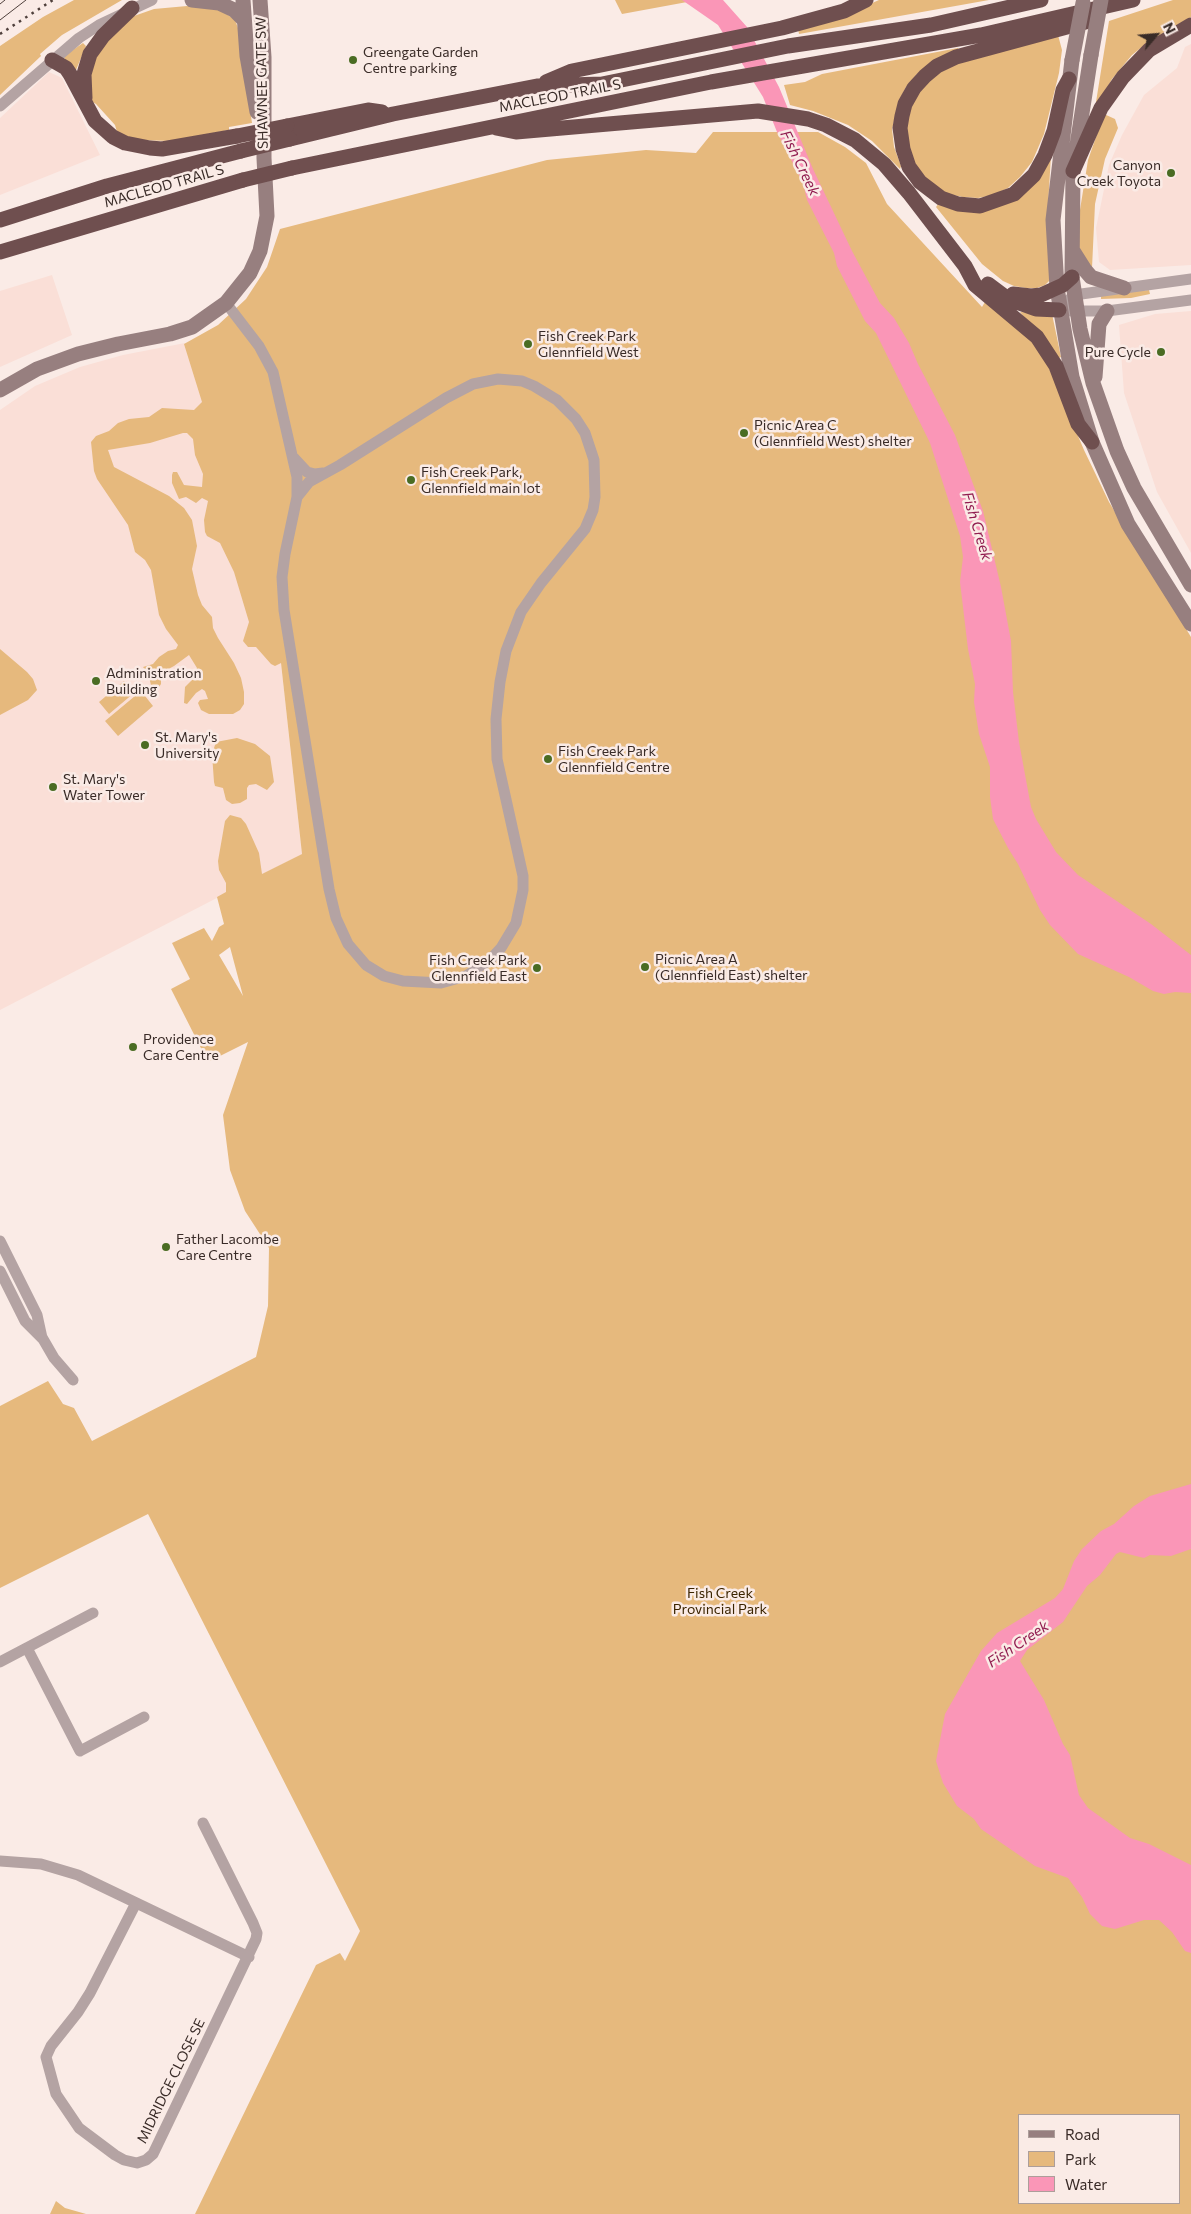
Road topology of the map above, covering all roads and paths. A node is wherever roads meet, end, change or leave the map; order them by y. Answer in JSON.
{"nodes":[{"id":1,"x":152,"y":0,"type":"edge"},
{"id":2,"x":192,"y":0,"type":"edge"},
{"id":3,"x":243,"y":0,"type":"edge"},
{"id":4,"x":260,"y":0,"type":"edge"},
{"id":5,"x":866,"y":0,"type":"edge"},
{"id":6,"x":1041,"y":0,"type":"edge"},
{"id":7,"x":1101,"y":0,"type":"edge"},
{"id":8,"x":1135,"y":0,"type":"edge"},
{"id":9,"x":1083,"y":2,"type":"edge"},
{"id":10,"x":132,"y":8,"type":"junction"},
{"id":11,"x":244,"y":20,"type":"junction"},
{"id":12,"x":1191,"y":25,"type":"edge"},
{"id":13,"x":52,"y":60,"type":"junction"},
{"id":14,"x":1069,"y":79,"type":"junction"},
{"id":15,"x":538,"y":86,"type":"junction"},
{"id":16,"x":86,"y":104,"type":"junction"},
{"id":17,"x":0,"y":106,"type":"edge"},
{"id":18,"x":489,"y":126,"type":"junction"},
{"id":19,"x":239,"y":143,"type":"junction"},
{"id":20,"x":264,"y":158,"type":"junction"},
{"id":21,"x":1073,"y":171,"type":"junction"},
{"id":22,"x":0,"y":220,"type":"edge"},
{"id":23,"x":1073,"y":251,"type":"junction"},
{"id":24,"x":0,"y":252,"type":"edge"},
{"id":25,"x":965,"y":266,"type":"junction"},
{"id":26,"x":1072,"y":277,"type":"junction"},
{"id":27,"x":1191,"y":279,"type":"edge"},
{"id":28,"x":1056,"y":288,"type":"junction"},
{"id":29,"x":1124,"y":288,"type":"junction"},
{"id":30,"x":997,"y":291,"type":"junction"},
{"id":31,"x":1074,"y":295,"type":"junction"},
{"id":32,"x":1191,"y":300,"type":"edge"},
{"id":33,"x":226,"y":303,"type":"junction"},
{"id":34,"x":1059,"y":310,"type":"junction"},
{"id":35,"x":1107,"y":311,"type":"junction"},
{"id":36,"x":1077,"y":312,"type":"junction"},
{"id":37,"x":1093,"y":383,"type":"junction"},
{"id":38,"x":0,"y":390,"type":"edge"},
{"id":39,"x":1092,"y":442,"type":"junction"},
{"id":40,"x":291,"y":452,"type":"junction"},
{"id":41,"x":328,"y":471,"type":"junction"},
{"id":42,"x":297,"y":497,"type":"junction"},
{"id":43,"x":1175,"y":559,"type":"junction"},
{"id":44,"x":1191,"y":571,"type":"edge"},
{"id":45,"x":1191,"y":585,"type":"edge"},
{"id":46,"x":1190,"y":616,"type":"edge"},
{"id":47,"x":0,"y":1240,"type":"edge"},
{"id":48,"x":0,"y":1271,"type":"edge"},
{"id":49,"x":42,"y":1340,"type":"junction"},
{"id":50,"x":73,"y":1380,"type":"dead end"},
{"id":51,"x":92,"y":1613,"type":"dead end"},
{"id":52,"x":27,"y":1648,"type":"junction"},
{"id":53,"x":0,"y":1662,"type":"edge"},
{"id":54,"x":144,"y":1717,"type":"dead end"},
{"id":55,"x":203,"y":1823,"type":"dead end"},
{"id":56,"x":0,"y":1861,"type":"edge"},
{"id":57,"x":136,"y":1903,"type":"junction"},
{"id":58,"x":249,"y":1957,"type":"junction"}],
"edges":[{"from":1,"to":10,"type":"street"},
{"from":2,"to":11,"type":"main road"},
{"from":3,"to":11,"type":"main road","name":"SHAWNEE GATE SW"},
{"from":4,"to":20,"type":"main road","name":"SHAWNEE GATE SW"},
{"from":5,"to":15,"type":"highway"},
{"from":6,"to":15,"type":"highway","name":"MACLEOD TRAIL S"},
{"from":7,"to":21,"type":"main road","bridge":true},
{"from":8,"to":14,"type":"highway"},
{"from":8,"to":18,"type":"highway","name":"MACLEOD TRAIL S"},
{"from":9,"to":14,"type":"main road","bridge":true},
{"from":10,"to":13,"type":"street"},
{"from":10,"to":16,"type":"highway"},
{"from":11,"to":20,"type":"main road","name":"SHAWNEE GATE SW"},
{"from":12,"to":21,"type":"highway"},
{"from":13,"to":16,"type":"highway"},
{"from":13,"to":17,"type":"street"},
{"from":14,"to":28,"type":"main road"},
{"from":15,"to":19,"type":"highway","name":"MACLEOD TRAIL S","bridge":true},
{"from":16,"to":19,"type":"highway"},
{"from":18,"to":24,"type":"highway","name":"MACLEOD TRAIL S","bridge":true},
{"from":18,"to":25,"type":"highway"},
{"from":19,"to":22,"type":"highway","name":"MACLEOD TRAIL S"},
{"from":20,"to":33,"type":"main road"},
{"from":21,"to":23,"type":"main road"},
{"from":23,"to":26,"type":"main road"},
{"from":23,"to":29,"type":"main road"},
{"from":25,"to":30,"type":"highway"},
{"from":25,"to":39,"type":"highway"},
{"from":26,"to":28,"type":"highway"},
{"from":26,"to":31,"type":"main road"},
{"from":27,"to":29,"type":"street"},
{"from":28,"to":30,"type":"highway"},
{"from":28,"to":34,"type":"main road"},
{"from":29,"to":31,"type":"street"},
{"from":30,"to":34,"type":"highway"},
{"from":31,"to":34,"type":"street"},
{"from":31,"to":36,"type":"main road"},
{"from":32,"to":35,"type":"street"},
{"from":33,"to":38,"type":"main road"},
{"from":33,"to":40,"type":"street"},
{"from":34,"to":36,"type":"street"},
{"from":34,"to":39,"type":"main road"},
{"from":35,"to":36,"type":"street"},
{"from":35,"to":37,"type":"main road"},
{"from":36,"to":37,"type":"main road"},
{"from":37,"to":43,"type":"main road"},
{"from":39,"to":46,"type":"main road"},
{"from":40,"to":41,"type":"street"},
{"from":40,"to":42,"type":"street"},
{"from":41,"to":42,"type":"street"},
{"from":41,"to":42,"type":"street"},
{"from":43,"to":44,"type":"main road"},
{"from":43,"to":45,"type":"main road"},
{"from":47,"to":49,"type":"street"},
{"from":48,"to":49,"type":"street"},
{"from":49,"to":50,"type":"street"},
{"from":51,"to":52,"type":"street"},
{"from":52,"to":53,"type":"street"},
{"from":52,"to":54,"type":"street"},
{"from":55,"to":58,"type":"street","name":"MIDRIDGE CLOSE SE"},
{"from":56,"to":57,"type":"street"},
{"from":57,"to":58,"type":"street"},
{"from":57,"to":58,"type":"street","name":"MIDRIDGE CLOSE SE"}]}
